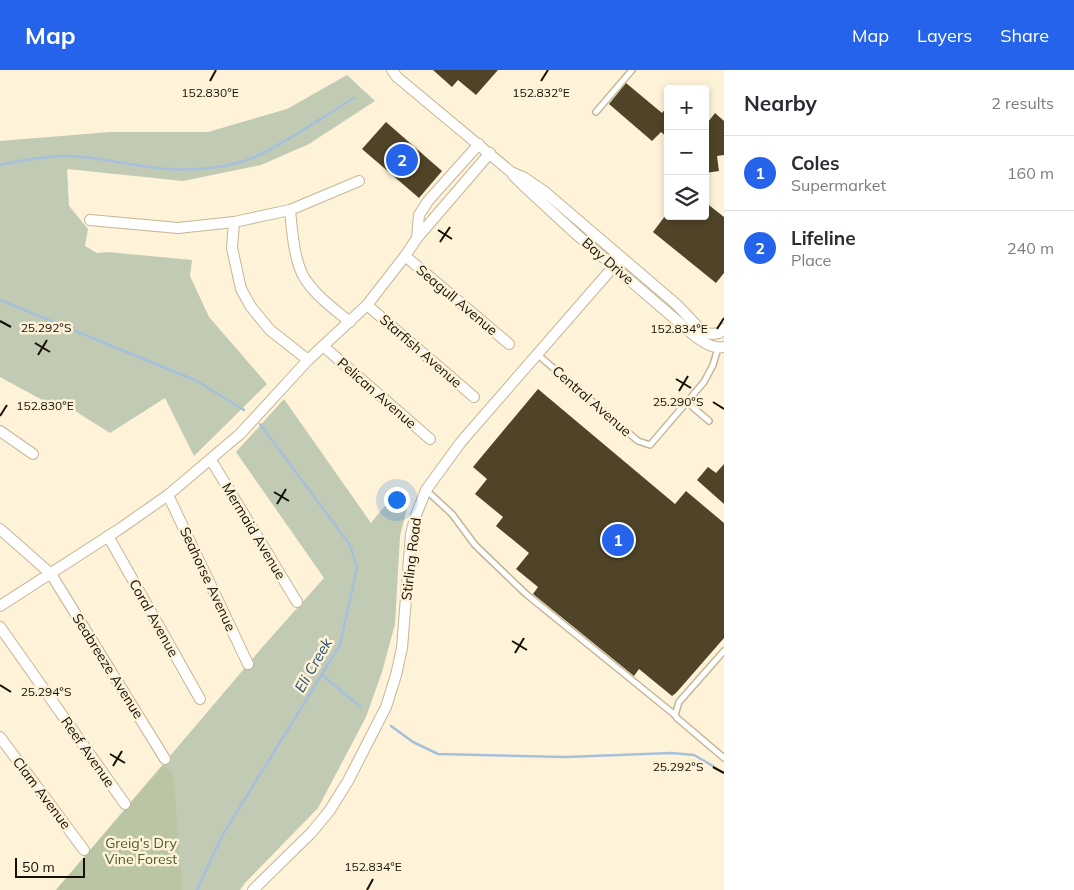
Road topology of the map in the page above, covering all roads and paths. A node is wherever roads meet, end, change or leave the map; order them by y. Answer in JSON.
{"nodes":[{"id":1,"x":392,"y":70,"type":"edge"},
{"id":2,"x":401,"y":70,"type":"edge"},
{"id":3,"x":632,"y":70,"type":"edge"},
{"id":4,"x":405,"y":82,"type":"junction"},
{"id":5,"x":596,"y":112,"type":"dead end"},
{"id":6,"x":479,"y":144,"type":"junction"},
{"id":7,"x":490,"y":154,"type":"junction"},
{"id":8,"x":512,"y":172,"type":"junction"},
{"id":9,"x":359,"y":181,"type":"dead end"},
{"id":10,"x":290,"y":210,"type":"junction"},
{"id":11,"x":90,"y":220,"type":"dead end"},
{"id":12,"x":234,"y":222,"type":"junction"},
{"id":13,"x":417,"y":238,"type":"junction"},
{"id":14,"x":405,"y":256,"type":"junction"},
{"id":15,"x":620,"y":258,"type":"junction"},
{"id":16,"x":613,"y":266,"type":"junction"},
{"id":17,"x":367,"y":305,"type":"junction"},
{"id":18,"x":350,"y":322,"type":"junction"},
{"id":19,"x":724,"y":329,"type":"edge"},
{"id":20,"x":509,"y":344,"type":"dead end"},
{"id":21,"x":323,"y":346,"type":"junction"},
{"id":22,"x":717,"y":347,"type":"edge"},
{"id":23,"x":537,"y":354,"type":"junction"},
{"id":24,"x":308,"y":360,"type":"junction"},
{"id":25,"x":474,"y":397,"type":"dead end"},
{"id":26,"x":688,"y":403,"type":"junction"},
{"id":27,"x":709,"y":421,"type":"dead end"},
{"id":28,"x":0,"y":431,"type":"edge"},
{"id":29,"x":430,"y":439,"type":"dead end"},
{"id":30,"x":33,"y":454,"type":"dead end"},
{"id":31,"x":211,"y":460,"type":"junction"},
{"id":32,"x":426,"y":490,"type":"junction"},
{"id":33,"x":168,"y":495,"type":"junction"},
{"id":34,"x":0,"y":529,"type":"edge"},
{"id":35,"x":108,"y":536,"type":"junction"},
{"id":36,"x":51,"y":574,"type":"junction"},
{"id":37,"x":297,"y":602,"type":"dead end"},
{"id":38,"x":0,"y":606,"type":"edge"},
{"id":39,"x":0,"y":628,"type":"edge"},
{"id":40,"x":724,"y":651,"type":"edge"},
{"id":41,"x":248,"y":664,"type":"dead end"},
{"id":42,"x":200,"y":699,"type":"dead end"},
{"id":43,"x":675,"y":714,"type":"junction"},
{"id":44,"x":0,"y":737,"type":"edge"},
{"id":45,"x":724,"y":758,"type":"edge"},
{"id":46,"x":165,"y":759,"type":"dead end"},
{"id":47,"x":125,"y":804,"type":"dead end"},
{"id":48,"x":84,"y":850,"type":"dead end"},
{"id":49,"x":278,"y":865,"type":"junction"},
{"id":50,"x":253,"y":890,"type":"edge"},
{"id":51,"x":260,"y":890,"type":"edge"}],
"edges":[{"from":1,"to":4,"type":"street","name":"Bay Drive"},
{"from":2,"to":4,"type":"street"},
{"from":3,"to":5,"type":"lane"},
{"from":4,"to":6,"type":"street","name":"Bay Drive"},
{"from":6,"to":7,"type":"street","name":"Bay Drive"},
{"from":6,"to":13,"type":"street"},
{"from":7,"to":8,"type":"street","name":"Bay Drive"},
{"from":7,"to":13,"type":"street"},
{"from":8,"to":15,"type":"street","name":"Bay Drive"},
{"from":8,"to":16,"type":"street","name":"Bay Drive"},
{"from":9,"to":10,"type":"street"},
{"from":10,"to":12,"type":"street"},
{"from":10,"to":18,"type":"street"},
{"from":11,"to":12,"type":"street"},
{"from":12,"to":24,"type":"street"},
{"from":13,"to":14,"type":"street"},
{"from":14,"to":17,"type":"street"},
{"from":14,"to":20,"type":"street","name":"Seagull Avenue"},
{"from":15,"to":16,"type":"street","name":"Stirling Road"},
{"from":15,"to":19,"type":"street","name":"Bay Drive"},
{"from":16,"to":22,"type":"street","name":"Bay Drive"},
{"from":16,"to":23,"type":"street","name":"Stirling Road"},
{"from":17,"to":18,"type":"street"},
{"from":17,"to":25,"type":"street","name":"Starfish Avenue"},
{"from":18,"to":21,"type":"street"},
{"from":21,"to":24,"type":"street"},
{"from":21,"to":29,"type":"street","name":"Pelican Avenue"},
{"from":22,"to":26,"type":"lane","name":"Central Avenue"},
{"from":23,"to":26,"type":"lane","name":"Central Avenue"},
{"from":23,"to":32,"type":"street","name":"Stirling Road"},
{"from":24,"to":31,"type":"street"},
{"from":26,"to":27,"type":"lane"},
{"from":28,"to":30,"type":"street"},
{"from":31,"to":33,"type":"street"},
{"from":31,"to":37,"type":"street","name":"Mermaid Avenue"},
{"from":32,"to":43,"type":"lane"},
{"from":32,"to":49,"type":"street","name":"Stirling Road"},
{"from":33,"to":35,"type":"street"},
{"from":33,"to":41,"type":"street","name":"Seahorse Avenue"},
{"from":34,"to":36,"type":"street","name":"Seabreeze Avenue"},
{"from":35,"to":36,"type":"street"},
{"from":35,"to":42,"type":"street","name":"Coral Avenue"},
{"from":36,"to":38,"type":"street"},
{"from":36,"to":46,"type":"street","name":"Seabreeze Avenue"},
{"from":39,"to":47,"type":"street","name":"Reef Avenue"},
{"from":40,"to":43,"type":"lane"},
{"from":43,"to":45,"type":"lane"},
{"from":44,"to":48,"type":"street","name":"Clam Avenue"},
{"from":49,"to":50,"type":"street","name":"Stirling Road"},
{"from":49,"to":51,"type":"street","name":"Stirling Road"}]}
